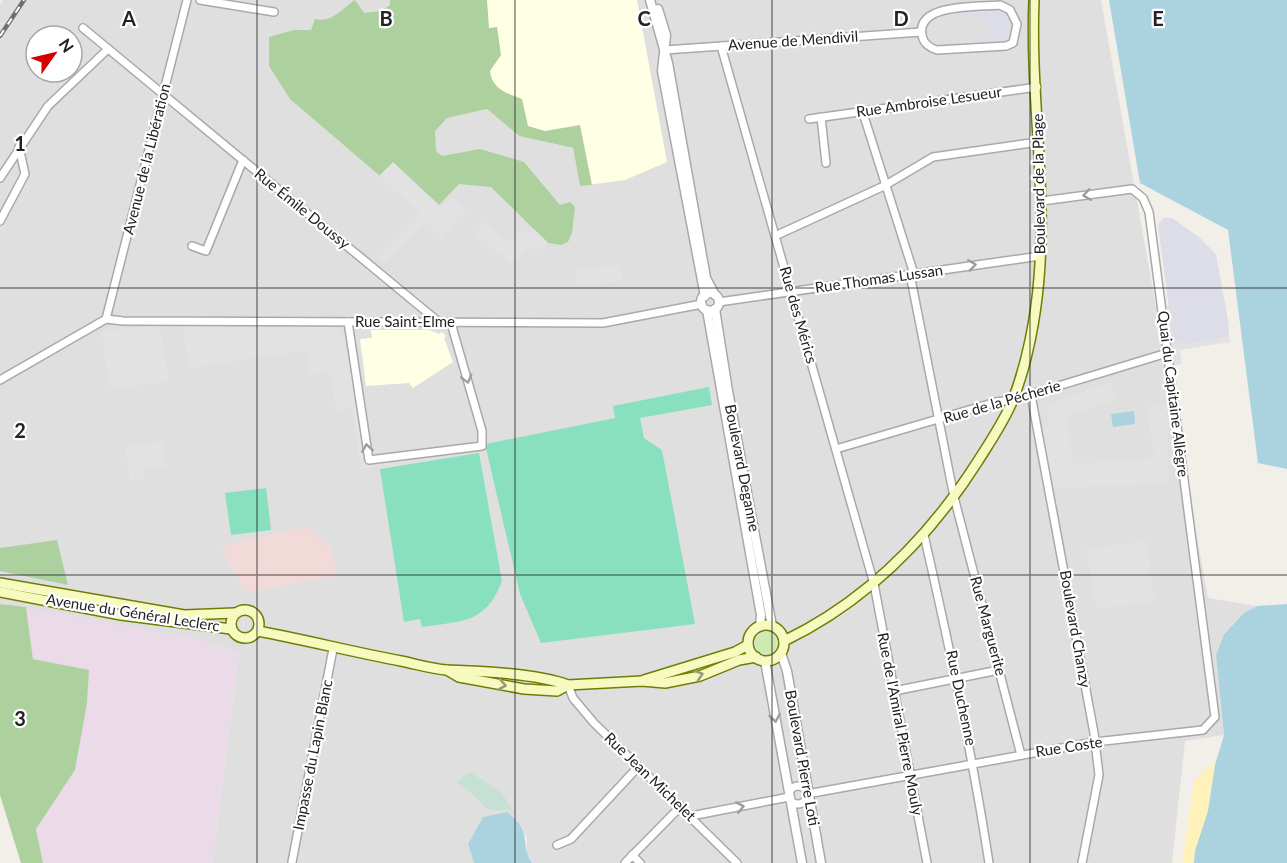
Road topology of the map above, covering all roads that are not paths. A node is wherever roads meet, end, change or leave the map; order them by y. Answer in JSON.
{"nodes":[{"id":1,"x":187,"y":0,"type":"edge"},
{"id":2,"x":200,"y":0,"type":"edge"},
{"id":3,"x":650,"y":0,"type":"edge"},
{"id":4,"x":656,"y":0,"type":"edge"},
{"id":5,"x":1034,"y":0,"type":"edge"},
{"id":6,"x":966,"y":4,"type":"edge"},
{"id":7,"x":274,"y":12,"type":"dead end"},
{"id":8,"x":1034,"y":23,"type":"junction"},
{"id":9,"x":1017,"y":24,"type":"junction"},
{"id":10,"x":84,"y":29,"type":"edge"},
{"id":11,"x":921,"y":32,"type":"junction"},
{"id":12,"x":722,"y":46,"type":"junction"},
{"id":13,"x":108,"y":49,"type":"junction"},
{"id":14,"x":665,"y":50,"type":"junction"},
{"id":15,"x":1037,"y":87,"type":"junction"},
{"id":16,"x":163,"y":95,"type":"junction"},
{"id":17,"x":862,"y":110,"type":"junction"},
{"id":18,"x":820,"y":117,"type":"junction"},
{"id":19,"x":809,"y":119,"type":"dead end"},
{"id":20,"x":1038,"y":142,"type":"junction"},
{"id":21,"x":19,"y":147,"type":"junction"},
{"id":22,"x":243,"y":160,"type":"junction"},
{"id":23,"x":826,"y":163,"type":"dead end"},
{"id":24,"x":0,"y":178,"type":"edge"},
{"id":25,"x":886,"y":184,"type":"junction"},
{"id":26,"x":1042,"y":201,"type":"junction"},
{"id":27,"x":0,"y":221,"type":"edge"},
{"id":28,"x":775,"y":236,"type":"junction"},
{"id":29,"x":192,"y":246,"type":"dead end"},
{"id":30,"x":1040,"y":256,"type":"junction"},
{"id":31,"x":912,"y":274,"type":"junction"},
{"id":32,"x":791,"y":291,"type":"junction"},
{"id":33,"x":710,"y":303,"type":"junction"},
{"id":34,"x":106,"y":319,"type":"junction"},
{"id":35,"x":348,"y":322,"type":"junction"},
{"id":36,"x":440,"y":323,"type":"junction"},
{"id":37,"x":451,"y":323,"type":"junction"},
{"id":38,"x":1167,"y":353,"type":"junction"},
{"id":39,"x":0,"y":380,"type":"edge"},
{"id":40,"x":1030,"y":395,"type":"junction"},
{"id":41,"x":1012,"y":400,"type":"junction"},
{"id":42,"x":938,"y":419,"type":"junction"},
{"id":43,"x":836,"y":449,"type":"junction"},
{"id":44,"x":954,"y":497,"type":"junction"},
{"id":45,"x":924,"y":536,"type":"junction"},
{"id":46,"x":0,"y":583,"type":"edge"},
{"id":47,"x":874,"y":584,"type":"junction"},
{"id":48,"x":0,"y":592,"type":"edge"},
{"id":49,"x":1200,"y":606,"type":"joint"},
{"id":50,"x":235,"y":614,"type":"junction"},
{"id":51,"x":760,"y":626,"type":"junction"},
{"id":52,"x":772,"y":626,"type":"junction"},
{"id":53,"x":231,"y":628,"type":"junction"},
{"id":54,"x":258,"y":631,"type":"junction"},
{"id":55,"x":783,"y":640,"type":"junction"},
{"id":56,"x":748,"y":645,"type":"junction"},
{"id":57,"x":333,"y":649,"type":"junction"},
{"id":58,"x":780,"y":653,"type":"junction"},
{"id":59,"x":760,"y":659,"type":"junction"},
{"id":60,"x":999,"y":670,"type":"junction"},
{"id":61,"x":957,"y":678,"type":"junction"},
{"id":62,"x":642,"y":681,"type":"junction"},
{"id":63,"x":568,"y":685,"type":"junction"},
{"id":64,"x":894,"y":691,"type":"junction"},
{"id":65,"x":1095,"y":742,"type":"junction"},
{"id":66,"x":1021,"y":755,"type":"junction"},
{"id":67,"x":974,"y":763,"type":"junction"},
{"id":68,"x":638,"y":767,"type":"junction"},
{"id":69,"x":910,"y":775,"type":"junction"},
{"id":70,"x":807,"y":794,"type":"junction"},
{"id":71,"x":789,"y":797,"type":"junction"},
{"id":72,"x":681,"y":806,"type":"junction"},
{"id":73,"x":691,"y":816,"type":"junction"},
{"id":74,"x":557,"y":845,"type":"dead end"},
{"id":75,"x":632,"y":855,"type":"junction"},
{"id":76,"x":292,"y":862,"type":"edge"},
{"id":77,"x":624,"y":863,"type":"edge"},
{"id":78,"x":640,"y":863,"type":"edge"},
{"id":79,"x":737,"y":863,"type":"edge"},
{"id":80,"x":802,"y":863,"type":"edge"},
{"id":81,"x":821,"y":863,"type":"edge"},
{"id":82,"x":927,"y":863,"type":"edge"},
{"id":83,"x":989,"y":863,"type":"edge"},
{"id":84,"x":1082,"y":863,"type":"edge"}],
"edges":[{"from":1,"to":16,"type":"street","name":"Avenue de la Libération"},
{"from":2,"to":7,"type":"street"},
{"from":3,"to":14,"type":"street","name":"Boulevard Deganne"},
{"from":4,"to":14,"type":"street","name":"Boulevard Deganne"},
{"from":5,"to":8,"type":"main road","name":"Boulevard de la Plage"},
{"from":6,"to":9,"type":"street"},
{"from":6,"to":11,"type":"street"},
{"from":8,"to":9,"type":"street"},
{"from":8,"to":15,"type":"main road","name":"Boulevard de la Plage"},
{"from":9,"to":11,"type":"street"},
{"from":10,"to":13,"type":"street","name":"Rue Émile Doussy"},
{"from":11,"to":12,"type":"street","name":"Avenue de Mendivil"},
{"from":12,"to":14,"type":"street","name":"Avenue de Mendivil"},
{"from":12,"to":28,"type":"street","name":"Rue des Mérics"},
{"from":13,"to":16,"type":"street","name":"Rue Émile Doussy"},
{"from":13,"to":21,"type":"street"},
{"from":14,"to":33,"type":"street","name":"Boulevard Deganne"},
{"from":15,"to":17,"type":"street","name":"Rue Ambroise Lesueur"},
{"from":15,"to":20,"type":"main road","name":"Boulevard de la Plage"},
{"from":16,"to":22,"type":"street","name":"Rue Émile Doussy"},
{"from":16,"to":34,"type":"street","name":"Avenue de la Libération"},
{"from":17,"to":18,"type":"street","name":"Rue Ambroise Lesueur"},
{"from":17,"to":25,"type":"street","name":"Rue Marguerite"},
{"from":18,"to":19,"type":"street","name":"Rue Ambroise Lesueur"},
{"from":18,"to":23,"type":"street"},
{"from":20,"to":25,"type":"street"},
{"from":20,"to":26,"type":"main road","name":"Boulevard de la Plage"},
{"from":21,"to":24,"type":"street"},
{"from":21,"to":27,"type":"street"},
{"from":22,"to":29,"type":"street"},
{"from":22,"to":36,"type":"street","name":"Rue Émile Doussy"},
{"from":25,"to":28,"type":"street"},
{"from":25,"to":31,"type":"street","name":"Rue Marguerite"},
{"from":26,"to":30,"type":"main road","name":"Boulevard de la Plage"},
{"from":38,"to":26,"type":"street","name":"Quai du Capitaine Allègre","one_way":true},
{"from":28,"to":32,"type":"street","name":"Rue des Mérics"},
{"from":31,"to":30,"type":"street","name":"Rue Thomas Lussan","one_way":true},
{"from":30,"to":41,"type":"main road","name":"Boulevard de la Plage"},
{"from":31,"to":32,"type":"street","name":"Rue Thomas Lussan"},
{"from":31,"to":42,"type":"street","name":"Rue Marguerite"},
{"from":32,"to":33,"type":"street","name":"Rue Thomas Lussan"},
{"from":32,"to":43,"type":"street","name":"Rue des Mérics"},
{"from":33,"to":37,"type":"street","name":"Rue Saint-Elme"},
{"from":33,"to":51,"type":"street","name":"Boulevard Deganne"},
{"from":33,"to":52,"type":"street","name":"Boulevard Deganne"},
{"from":34,"to":35,"type":"street","name":"Rue Saint-Elme"},
{"from":34,"to":39,"type":"street"},
{"from":35,"to":36,"type":"street","name":"Rue Saint-Elme"},
{"from":37,"to":35,"type":"street","one_way":true},
{"from":36,"to":37,"type":"street","name":"Rue Saint-Elme"},
{"from":38,"to":40,"type":"street","name":"Rue de la Pécherie"},
{"from":38,"to":49,"type":"street","name":"Quai du Capitaine Allègre"},
{"from":40,"to":41,"type":"street","name":"Rue de la Pécherie"},
{"from":40,"to":65,"type":"street","name":"Boulevard Chanzy"},
{"from":41,"to":42,"type":"street","name":"Rue de la Pécherie"},
{"from":41,"to":44,"type":"main road","name":"Boulevard de la Plage"},
{"from":42,"to":43,"type":"street","name":"Rue de la Pécherie"},
{"from":42,"to":44,"type":"street","name":"Rue Marguerite"},
{"from":43,"to":47,"type":"street","name":"Rue des Mérics"},
{"from":44,"to":45,"type":"main road","name":"Boulevard de la Plage"},
{"from":44,"to":60,"type":"street","name":"Rue Marguerite"},
{"from":45,"to":47,"type":"main road","name":"Boulevard de la Plage"},
{"from":45,"to":61,"type":"street","name":"Rue Duchenne"},
{"from":46,"to":50,"type":"main road","name":"Avenue du Général Leclerc"},
{"from":47,"to":55,"type":"main road","name":"Boulevard de la Plage"},
{"from":47,"to":64,"type":"street","name":"Rue de l'Amiral Pierre Mouly"},
{"from":48,"to":53,"type":"main road","name":"Avenue du Général Leclerc"},
{"from":49,"to":65,"type":"street","name":"Rue Coste"},
{"from":50,"to":53,"type":"main road"},
{"from":50,"to":54,"type":"main road"},
{"from":51,"to":52,"type":"main road"},
{"from":51,"to":56,"type":"main road"},
{"from":52,"to":55,"type":"main road"},
{"from":53,"to":54,"type":"main road"},
{"from":54,"to":57,"type":"main road"},
{"from":55,"to":58,"type":"main road"},
{"from":56,"to":59,"type":"main road"},
{"from":56,"to":62,"type":"main road"},
{"from":57,"to":63,"type":"main road"},
{"from":57,"to":76,"type":"street","name":"Impasse du Lapin Blanc"},
{"from":58,"to":59,"type":"main road"},
{"from":58,"to":70,"type":"street","name":"Boulevard Pierre Loti"},
{"from":62,"to":59,"type":"main road","one_way":true},
{"from":59,"to":71,"type":"street","name":"Boulevard Pierre Loti","one_way":true},
{"from":60,"to":61,"type":"street"},
{"from":60,"to":66,"type":"street","name":"Rue Marguerite"},
{"from":61,"to":64,"type":"street"},
{"from":61,"to":67,"type":"street","name":"Rue Duchenne"},
{"from":62,"to":63,"type":"main road"},
{"from":63,"to":68,"type":"street","name":"Rue Jean Michelet"},
{"from":64,"to":69,"type":"street","name":"Rue de l'Amiral Pierre Mouly"},
{"from":65,"to":66,"type":"street","name":"Rue Coste"},
{"from":65,"to":84,"type":"street","name":"Boulevard Chanzy"},
{"from":66,"to":67,"type":"street","name":"Rue Coste"},
{"from":67,"to":69,"type":"street","name":"Rue Coste"},
{"from":67,"to":83,"type":"street","name":"Rue Duchenne"},
{"from":68,"to":72,"type":"street","name":"Rue Jean Michelet"},
{"from":68,"to":74,"type":"street"},
{"from":69,"to":70,"type":"street","name":"Rue Coste"},
{"from":69,"to":82,"type":"street","name":"Rue de l'Amiral Pierre Mouly"},
{"from":70,"to":71,"type":"street"},
{"from":70,"to":71,"type":"street"},
{"from":70,"to":81,"type":"street","name":"Boulevard Pierre Loti"},
{"from":73,"to":71,"type":"street","one_way":true},
{"from":71,"to":80,"type":"street","name":"Boulevard Pierre Loti"},
{"from":72,"to":73,"type":"street","name":"Rue Jean Michelet"},
{"from":72,"to":75,"type":"street"},
{"from":73,"to":79,"type":"street","name":"Rue Jean Michelet"},
{"from":75,"to":77,"type":"street"},
{"from":75,"to":78,"type":"street"}]}
